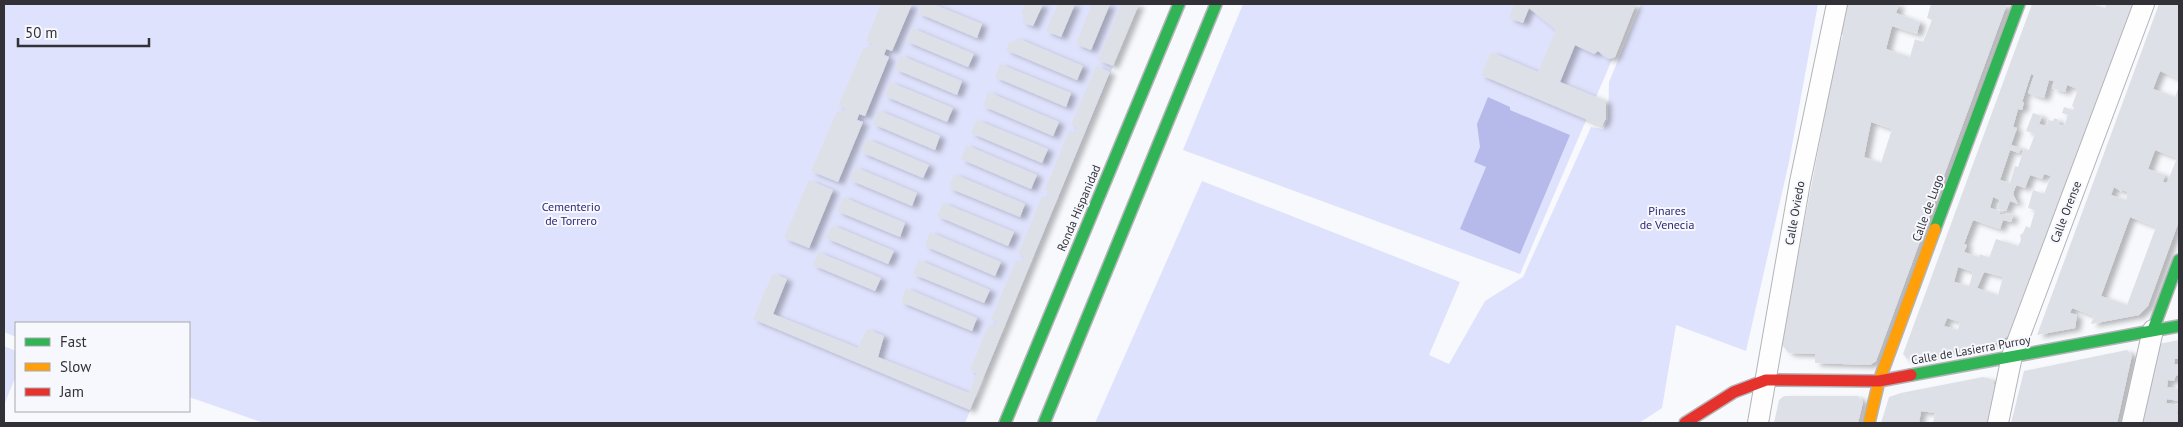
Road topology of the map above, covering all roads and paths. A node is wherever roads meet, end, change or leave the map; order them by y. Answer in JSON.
{"nodes":[{"id":1,"x":1179,"y":4,"type":"edge"},
{"id":2,"x":1216,"y":4,"type":"edge"},
{"id":3,"x":1837,"y":4,"type":"edge"},
{"id":4,"x":2019,"y":4,"type":"edge"},
{"id":5,"x":2144,"y":4,"type":"edge"},
{"id":6,"x":2179,"y":260,"type":"edge"},
{"id":7,"x":2179,"y":326,"type":"edge"},
{"id":8,"x":2153,"y":330,"type":"junction"},
{"id":9,"x":2012,"y":356,"type":"junction"},
{"id":10,"x":1766,"y":380,"type":"junction"},
{"id":11,"x":1879,"y":381,"type":"junction"},
{"id":12,"x":1056,"y":395,"type":"junction"},
{"id":13,"x":1753,"y":417,"type":"edge"},
{"id":14,"x":1005,"y":423,"type":"edge"},
{"id":15,"x":1044,"y":423,"type":"edge"},
{"id":16,"x":1058,"y":423,"type":"edge"},
{"id":17,"x":1685,"y":423,"type":"edge"},
{"id":18,"x":1869,"y":423,"type":"edge"},
{"id":19,"x":1998,"y":423,"type":"edge"},
{"id":20,"x":2132,"y":423,"type":"edge"}],
"edges":[{"from":1,"to":14,"type":"main road","name":"Ronda Hispanidad"},
{"from":2,"to":12,"type":"main road"},
{"from":3,"to":10,"type":"street","name":"Calle Oviedo"},
{"from":4,"to":11,"type":"main road","name":"Calle de Lugo"},
{"from":5,"to":9,"type":"street","name":"Calle Orense"},
{"from":6,"to":8,"type":"main road"},
{"from":7,"to":8,"type":"main road","name":"Calle de Lasierra Purroy"},
{"from":8,"to":9,"type":"main road","name":"Calle de Lasierra Purroy"},
{"from":8,"to":20,"type":"street"},
{"from":9,"to":11,"type":"main road","name":"Calle de Lasierra Purroy"},
{"from":9,"to":19,"type":"street","name":"Calle Orense"},
{"from":10,"to":11,"type":"main road","name":"Calle de Lasierra Purroy"},
{"from":10,"to":13,"type":"street","name":"Calle Oviedo"},
{"from":10,"to":17,"type":"main road","name":"Calle de Lasierra Purroy"},
{"from":11,"to":18,"type":"main road","name":"Calle de Lugo"},
{"from":12,"to":15,"type":"main road"},
{"from":12,"to":16,"type":"main road"}]}
